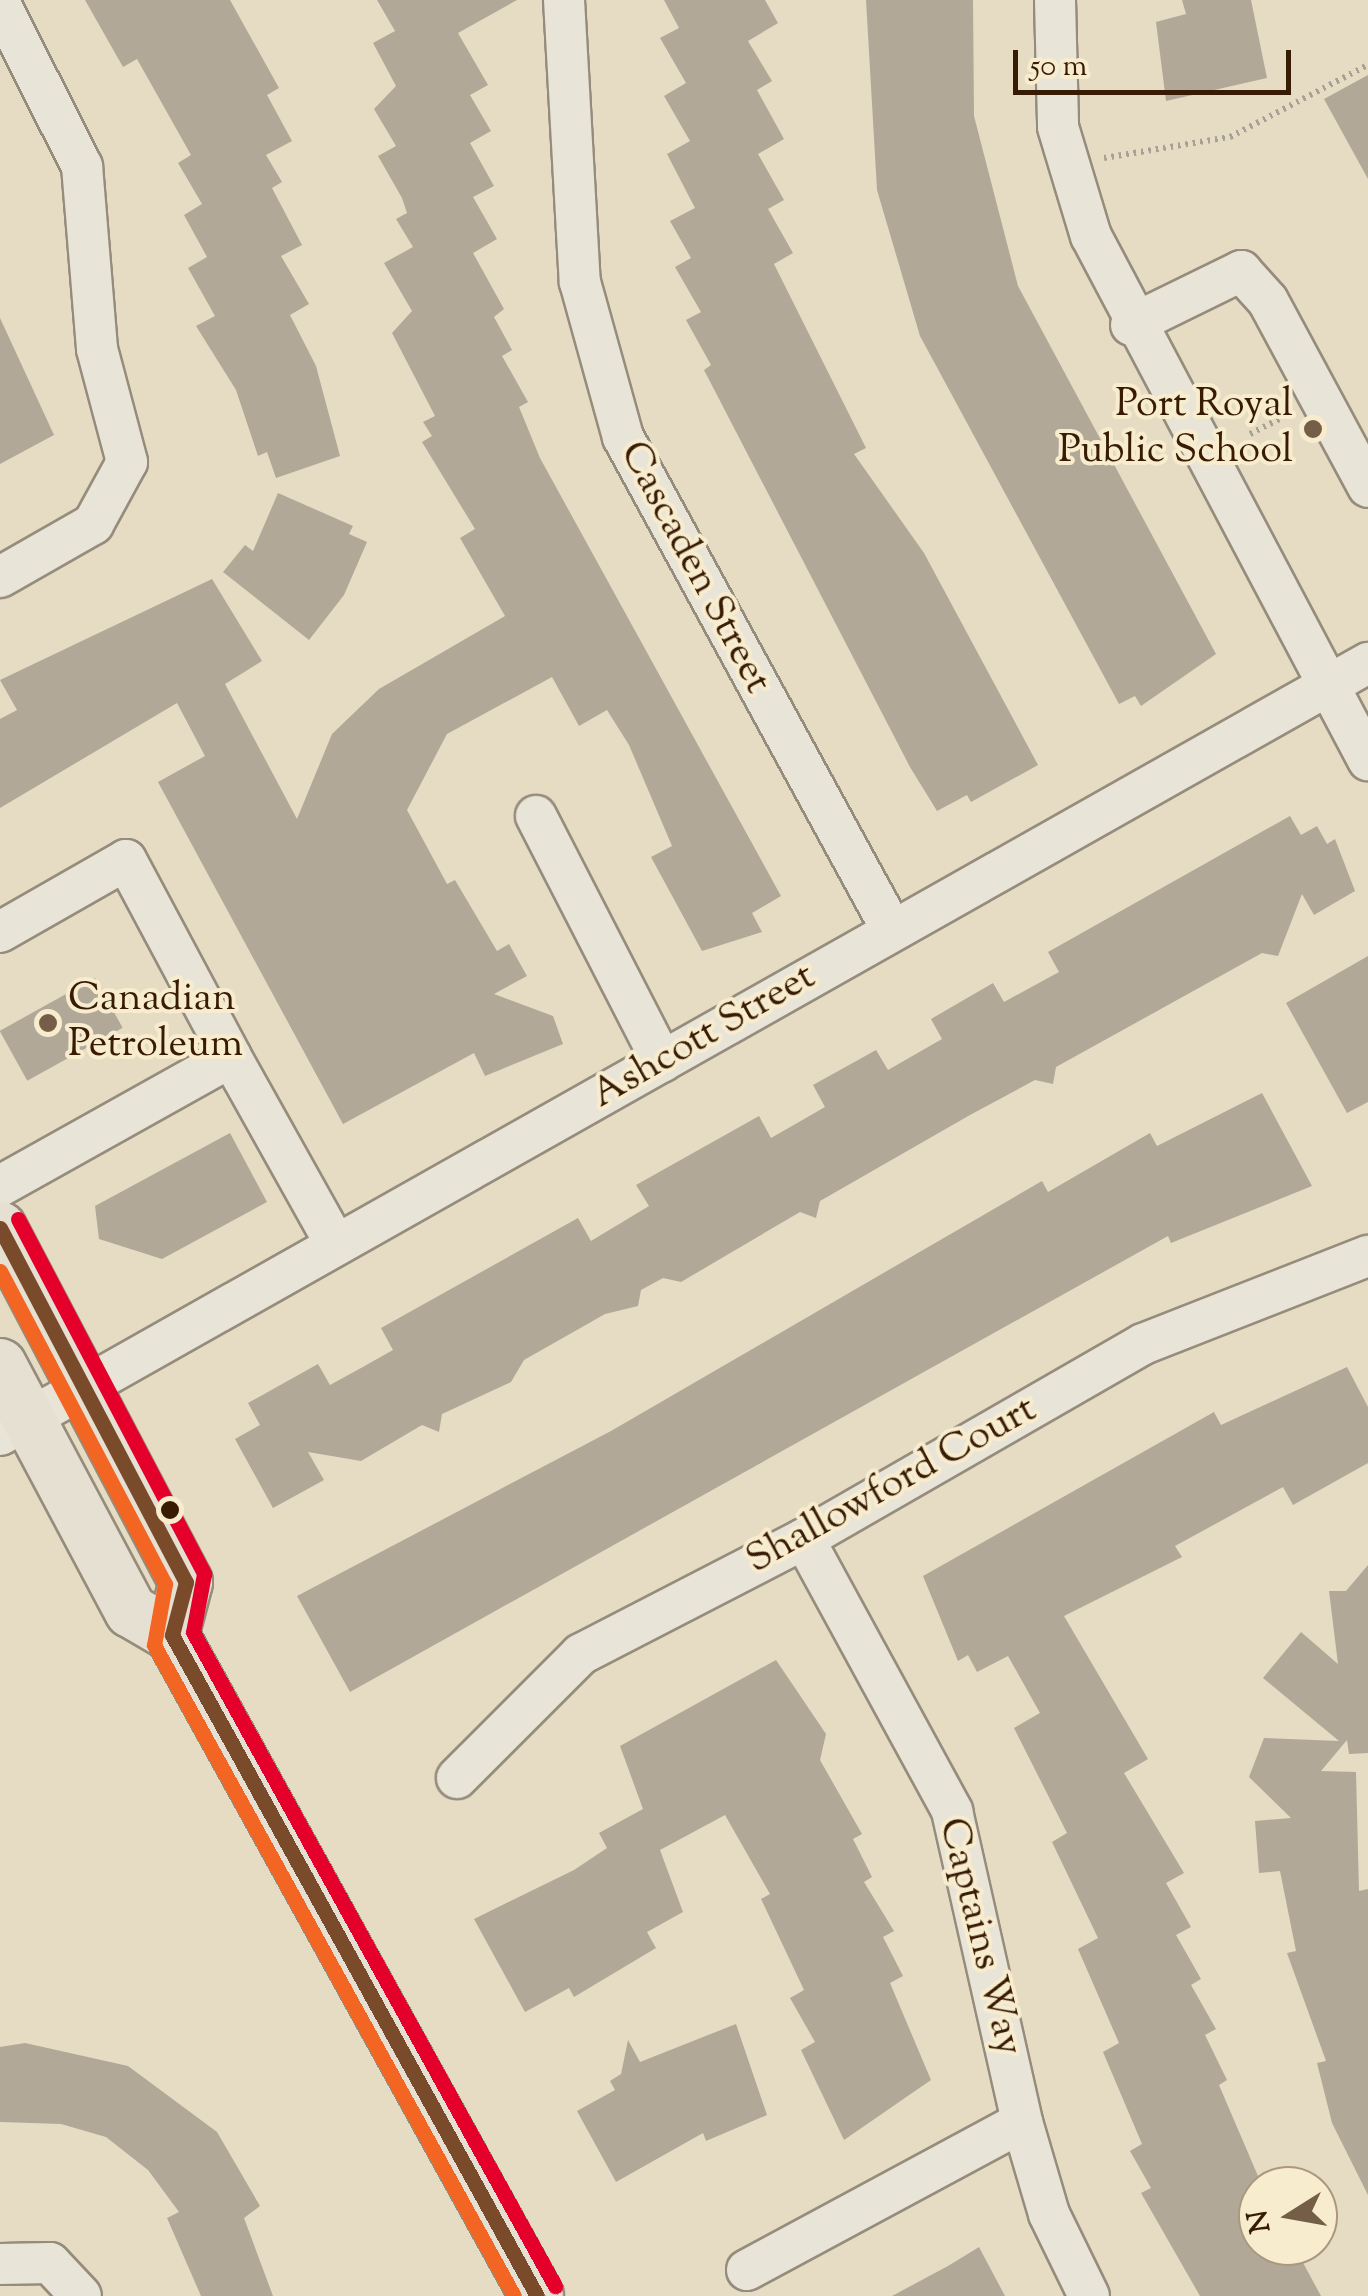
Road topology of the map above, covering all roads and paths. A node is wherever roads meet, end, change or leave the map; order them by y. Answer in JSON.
{"nodes":[{"id":1,"x":564,"y":0,"type":"edge"},
{"id":2,"x":1055,"y":0,"type":"edge"},
{"id":3,"x":0,"y":4,"type":"edge"},
{"id":4,"x":1368,"y":65,"type":"edge"},
{"id":5,"x":1066,"y":164,"type":"junction"},
{"id":6,"x":1131,"y":325,"type":"junction"},
{"id":7,"x":1368,"y":487,"type":"edge"},
{"id":8,"x":0,"y":576,"type":"edge"},
{"id":9,"x":1368,"y":662,"type":"edge"},
{"id":10,"x":1326,"y":686,"type":"junction"},
{"id":11,"x":1368,"y":760,"type":"edge"},
{"id":12,"x":536,"y":816,"type":"dead end"},
{"id":13,"x":892,"y":930,"type":"junction"},
{"id":14,"x":0,"y":932,"type":"edge"},
{"id":15,"x":231,"y":1056,"type":"junction"},
{"id":16,"x":662,"y":1061,"type":"junction"},
{"id":17,"x":0,"y":1186,"type":"edge"},
{"id":18,"x":0,"y":1228,"type":"edge"},
{"id":19,"x":336,"y":1245,"type":"junction"},
{"id":20,"x":1368,"y":1256,"type":"edge"},
{"id":21,"x":0,"y":1366,"type":"edge"},
{"id":22,"x":83,"y":1388,"type":"junction"},
{"id":23,"x":15,"y":1426,"type":"edge"},
{"id":24,"x":804,"y":1539,"type":"junction"},
{"id":25,"x":172,"y":1635,"type":"junction"},
{"id":26,"x":456,"y":1778,"type":"dead end"},
{"id":27,"x":1022,"y":2122,"type":"junction"},
{"id":28,"x":0,"y":2264,"type":"edge"},
{"id":29,"x":748,"y":2270,"type":"dead end"},
{"id":30,"x":82,"y":2296,"type":"edge"},
{"id":31,"x":537,"y":2296,"type":"edge"},
{"id":32,"x":1089,"y":2296,"type":"edge"}],
"edges":[{"from":1,"to":13,"type":"street","name":"Cascaden Street"},
{"from":2,"to":5,"type":"street"},
{"from":3,"to":8,"type":"street"},
{"from":4,"to":5,"type":"path"},
{"from":5,"to":6,"type":"street"},
{"from":6,"to":7,"type":"street"},
{"from":6,"to":10,"type":"street"},
{"from":9,"to":10,"type":"street","name":"Ashcott Street"},
{"from":10,"to":11,"type":"street"},
{"from":10,"to":13,"type":"street","name":"Ashcott Street"},
{"from":12,"to":16,"type":"street"},
{"from":13,"to":16,"type":"street","name":"Ashcott Street"},
{"from":14,"to":15,"type":"street"},
{"from":15,"to":17,"type":"street"},
{"from":15,"to":19,"type":"street"},
{"from":16,"to":19,"type":"street","name":"Ashcott Street"},
{"from":18,"to":22,"type":"main road"},
{"from":19,"to":22,"type":"street","name":"Ashcott Street"},
{"from":20,"to":24,"type":"street","name":"Shallowford Court"},
{"from":21,"to":23,"type":"main road"},
{"from":22,"to":23,"type":"street","name":"Ashcott Street"},
{"from":22,"to":25,"type":"main road"},
{"from":23,"to":25,"type":"main road"},
{"from":24,"to":26,"type":"street","name":"Shallowford Court"},
{"from":24,"to":27,"type":"street","name":"Captains Way"},
{"from":25,"to":31,"type":"main road"},
{"from":27,"to":29,"type":"street"},
{"from":27,"to":32,"type":"street","name":"Captains Way"},
{"from":28,"to":30,"type":"street"}]}
